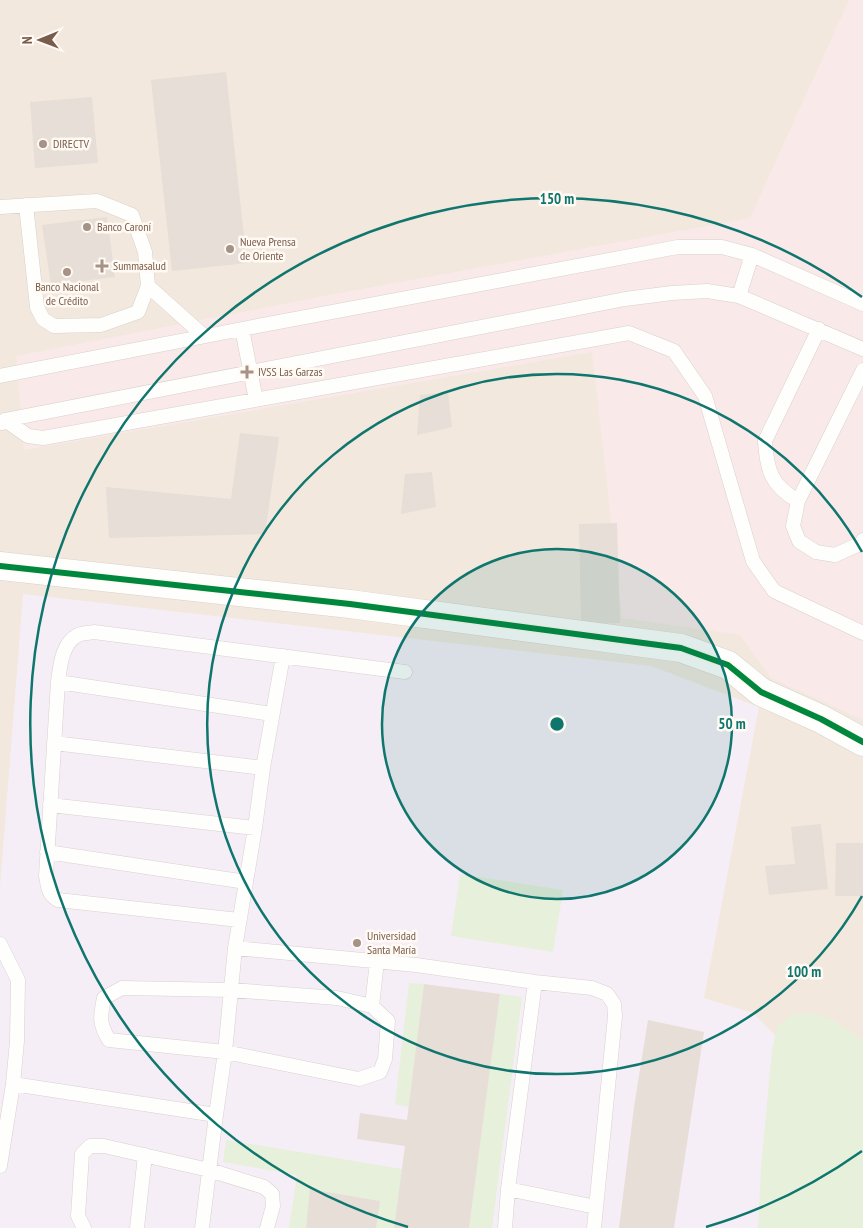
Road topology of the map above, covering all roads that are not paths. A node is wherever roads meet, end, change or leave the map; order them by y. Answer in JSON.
{"nodes":[{"id":1,"x":26,"y":205,"type":"junction"},
{"id":2,"x":0,"y":207,"type":"edge"},
{"id":3,"x":752,"y":255,"type":"junction"},
{"id":4,"x":148,"y":286,"type":"junction"},
{"id":5,"x":739,"y":296,"type":"junction"},
{"id":6,"x":863,"y":304,"type":"edge"},
{"id":7,"x":242,"y":328,"type":"junction"},
{"id":8,"x":819,"y":329,"type":"junction"},
{"id":9,"x":204,"y":336,"type":"junction"},
{"id":10,"x":863,"y":349,"type":"edge"},
{"id":11,"x":863,"y":370,"type":"edge"},
{"id":12,"x":251,"y":372,"type":"junction"},
{"id":13,"x":0,"y":376,"type":"edge"},
{"id":14,"x":256,"y":400,"type":"junction"},
{"id":15,"x":3,"y":423,"type":"edge"},
{"id":16,"x":798,"y":501,"type":"junction"},
{"id":17,"x":863,"y":540,"type":"edge"},
{"id":18,"x":0,"y":566,"type":"edge"},
{"id":19,"x":863,"y":633,"type":"edge"},
{"id":20,"x":283,"y":656,"type":"junction"},
{"id":21,"x":405,"y":672,"type":"dead end"},
{"id":22,"x":58,"y":682,"type":"junction"},
{"id":23,"x":272,"y":714,"type":"junction"},
{"id":24,"x":863,"y":742,"type":"edge"},
{"id":25,"x":54,"y":743,"type":"junction"},
{"id":26,"x":263,"y":768,"type":"junction"},
{"id":27,"x":50,"y":805,"type":"junction"},
{"id":28,"x":255,"y":828,"type":"junction"},
{"id":29,"x":47,"y":852,"type":"junction"},
{"id":30,"x":246,"y":882,"type":"junction"},
{"id":31,"x":239,"y":920,"type":"junction"},
{"id":32,"x":0,"y":944,"type":"edge"},
{"id":33,"x":235,"y":948,"type":"junction"},
{"id":34,"x":377,"y":962,"type":"junction"},
{"id":35,"x":535,"y":982,"type":"junction"},
{"id":36,"x":231,"y":990,"type":"junction"},
{"id":37,"x":372,"y":1006,"type":"junction"},
{"id":38,"x":225,"y":1052,"type":"junction"},
{"id":39,"x":13,"y":1084,"type":"junction"},
{"id":40,"x":216,"y":1115,"type":"junction"},
{"id":41,"x":145,"y":1155,"type":"junction"},
{"id":42,"x":0,"y":1166,"type":"edge"},
{"id":43,"x":209,"y":1170,"type":"junction"},
{"id":44,"x":508,"y":1189,"type":"junction"},
{"id":45,"x":596,"y":1207,"type":"junction"},
{"id":46,"x":84,"y":1228,"type":"edge"},
{"id":47,"x":137,"y":1228,"type":"edge"},
{"id":48,"x":202,"y":1228,"type":"edge"},
{"id":49,"x":267,"y":1228,"type":"edge"},
{"id":50,"x":505,"y":1228,"type":"edge"},
{"id":51,"x":594,"y":1228,"type":"edge"}],
"edges":[{"from":1,"to":2,"type":"lane"},
{"from":1,"to":4,"type":"lane"},
{"from":1,"to":4,"type":"lane"},
{"from":3,"to":5,"type":"lane"},
{"from":3,"to":6,"type":"lane"},
{"from":3,"to":7,"type":"lane"},
{"from":4,"to":9,"type":"lane"},
{"from":5,"to":8,"type":"lane"},
{"from":5,"to":12,"type":"lane"},
{"from":7,"to":9,"type":"lane"},
{"from":7,"to":12,"type":"lane"},
{"from":8,"to":10,"type":"lane"},
{"from":8,"to":16,"type":"lane"},
{"from":9,"to":13,"type":"lane"},
{"from":11,"to":16,"type":"lane"},
{"from":12,"to":14,"type":"lane"},
{"from":12,"to":15,"type":"lane"},
{"from":14,"to":15,"type":"lane"},
{"from":14,"to":19,"type":"lane"},
{"from":16,"to":17,"type":"lane"},
{"from":18,"to":24,"type":"street"},
{"from":20,"to":21,"type":"lane"},
{"from":20,"to":22,"type":"lane"},
{"from":20,"to":23,"type":"lane"},
{"from":22,"to":23,"type":"lane"},
{"from":22,"to":25,"type":"lane"},
{"from":23,"to":26,"type":"lane"},
{"from":25,"to":26,"type":"lane"},
{"from":25,"to":27,"type":"lane"},
{"from":26,"to":28,"type":"lane"},
{"from":27,"to":28,"type":"lane"},
{"from":27,"to":29,"type":"lane"},
{"from":28,"to":30,"type":"lane"},
{"from":29,"to":30,"type":"lane"},
{"from":29,"to":31,"type":"lane"},
{"from":30,"to":31,"type":"lane"},
{"from":31,"to":33,"type":"lane"},
{"from":32,"to":39,"type":"lane"},
{"from":33,"to":34,"type":"lane"},
{"from":33,"to":36,"type":"lane"},
{"from":34,"to":35,"type":"lane"},
{"from":34,"to":37,"type":"lane"},
{"from":35,"to":44,"type":"lane"},
{"from":35,"to":45,"type":"lane"},
{"from":36,"to":37,"type":"lane"},
{"from":36,"to":38,"type":"lane"},
{"from":36,"to":38,"type":"lane"},
{"from":37,"to":38,"type":"lane"},
{"from":38,"to":40,"type":"lane"},
{"from":39,"to":40,"type":"lane"},
{"from":39,"to":42,"type":"lane"},
{"from":40,"to":43,"type":"lane"},
{"from":41,"to":43,"type":"lane"},
{"from":41,"to":46,"type":"lane"},
{"from":41,"to":47,"type":"lane"},
{"from":43,"to":48,"type":"lane"},
{"from":43,"to":49,"type":"lane"},
{"from":44,"to":45,"type":"lane"},
{"from":44,"to":50,"type":"lane"},
{"from":45,"to":51,"type":"lane"}]}
